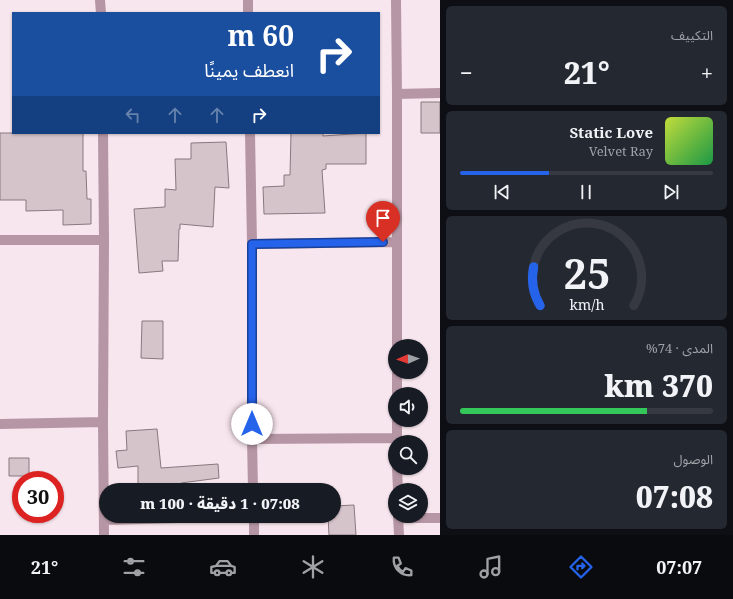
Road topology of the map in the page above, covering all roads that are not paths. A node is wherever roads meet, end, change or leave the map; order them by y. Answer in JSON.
{"nodes":[{"id":1,"x":100,"y":0,"type":"edge"},
{"id":2,"x":248,"y":0,"type":"edge"},
{"id":3,"x":396,"y":0,"type":"edge"},
{"id":4,"x":101,"y":12,"type":"edge"},
{"id":5,"x":248,"y":12,"type":"edge"},
{"id":6,"x":440,"y":93,"type":"edge"},
{"id":7,"x":397,"y":94,"type":"junction"},
{"id":8,"x":103,"y":134,"type":"edge"},
{"id":9,"x":250,"y":134,"type":"edge"},
{"id":10,"x":0,"y":240,"type":"edge"},
{"id":11,"x":104,"y":240,"type":"junction"},
{"id":12,"x":397,"y":242,"type":"junction"},
{"id":13,"x":252,"y":244,"type":"junction"},
{"id":14,"x":397,"y":339,"type":"edge"},
{"id":15,"x":103,"y":422,"type":"junction"},
{"id":16,"x":0,"y":424,"type":"edge"},
{"id":17,"x":252,"y":439,"type":"junction"},
{"id":18,"x":388,"y":440,"type":"edge"},
{"id":19,"x":104,"y":483,"type":"edge"},
{"id":20,"x":253,"y":483,"type":"edge"},
{"id":21,"x":428,"y":518,"type":"edge"},
{"id":22,"x":440,"y":518,"type":"edge"},
{"id":23,"x":104,"y":523,"type":"edge"},
{"id":24,"x":254,"y":523,"type":"edge"},
{"id":25,"x":398,"y":523,"type":"edge"},
{"id":26,"x":104,"y":535,"type":"edge"},
{"id":27,"x":254,"y":535,"type":"edge"},
{"id":28,"x":399,"y":535,"type":"edge"}],
"edges":[{"from":1,"to":4,"type":"street"},
{"from":2,"to":5,"type":"street"},
{"from":3,"to":7,"type":"street"},
{"from":6,"to":7,"type":"street"},
{"from":7,"to":12,"type":"street"},
{"from":8,"to":11,"type":"street"},
{"from":9,"to":13,"type":"street"},
{"from":10,"to":11,"type":"street"},
{"from":11,"to":15,"type":"street"},
{"from":12,"to":13,"type":"street"},
{"from":12,"to":14,"type":"street"},
{"from":13,"to":17,"type":"street"},
{"from":15,"to":16,"type":"street"},
{"from":15,"to":19,"type":"street"},
{"from":17,"to":18,"type":"street"},
{"from":17,"to":20,"type":"street"},
{"from":21,"to":22,"type":"street"},
{"from":23,"to":26,"type":"street"},
{"from":24,"to":27,"type":"street"},
{"from":25,"to":28,"type":"street"}]}
